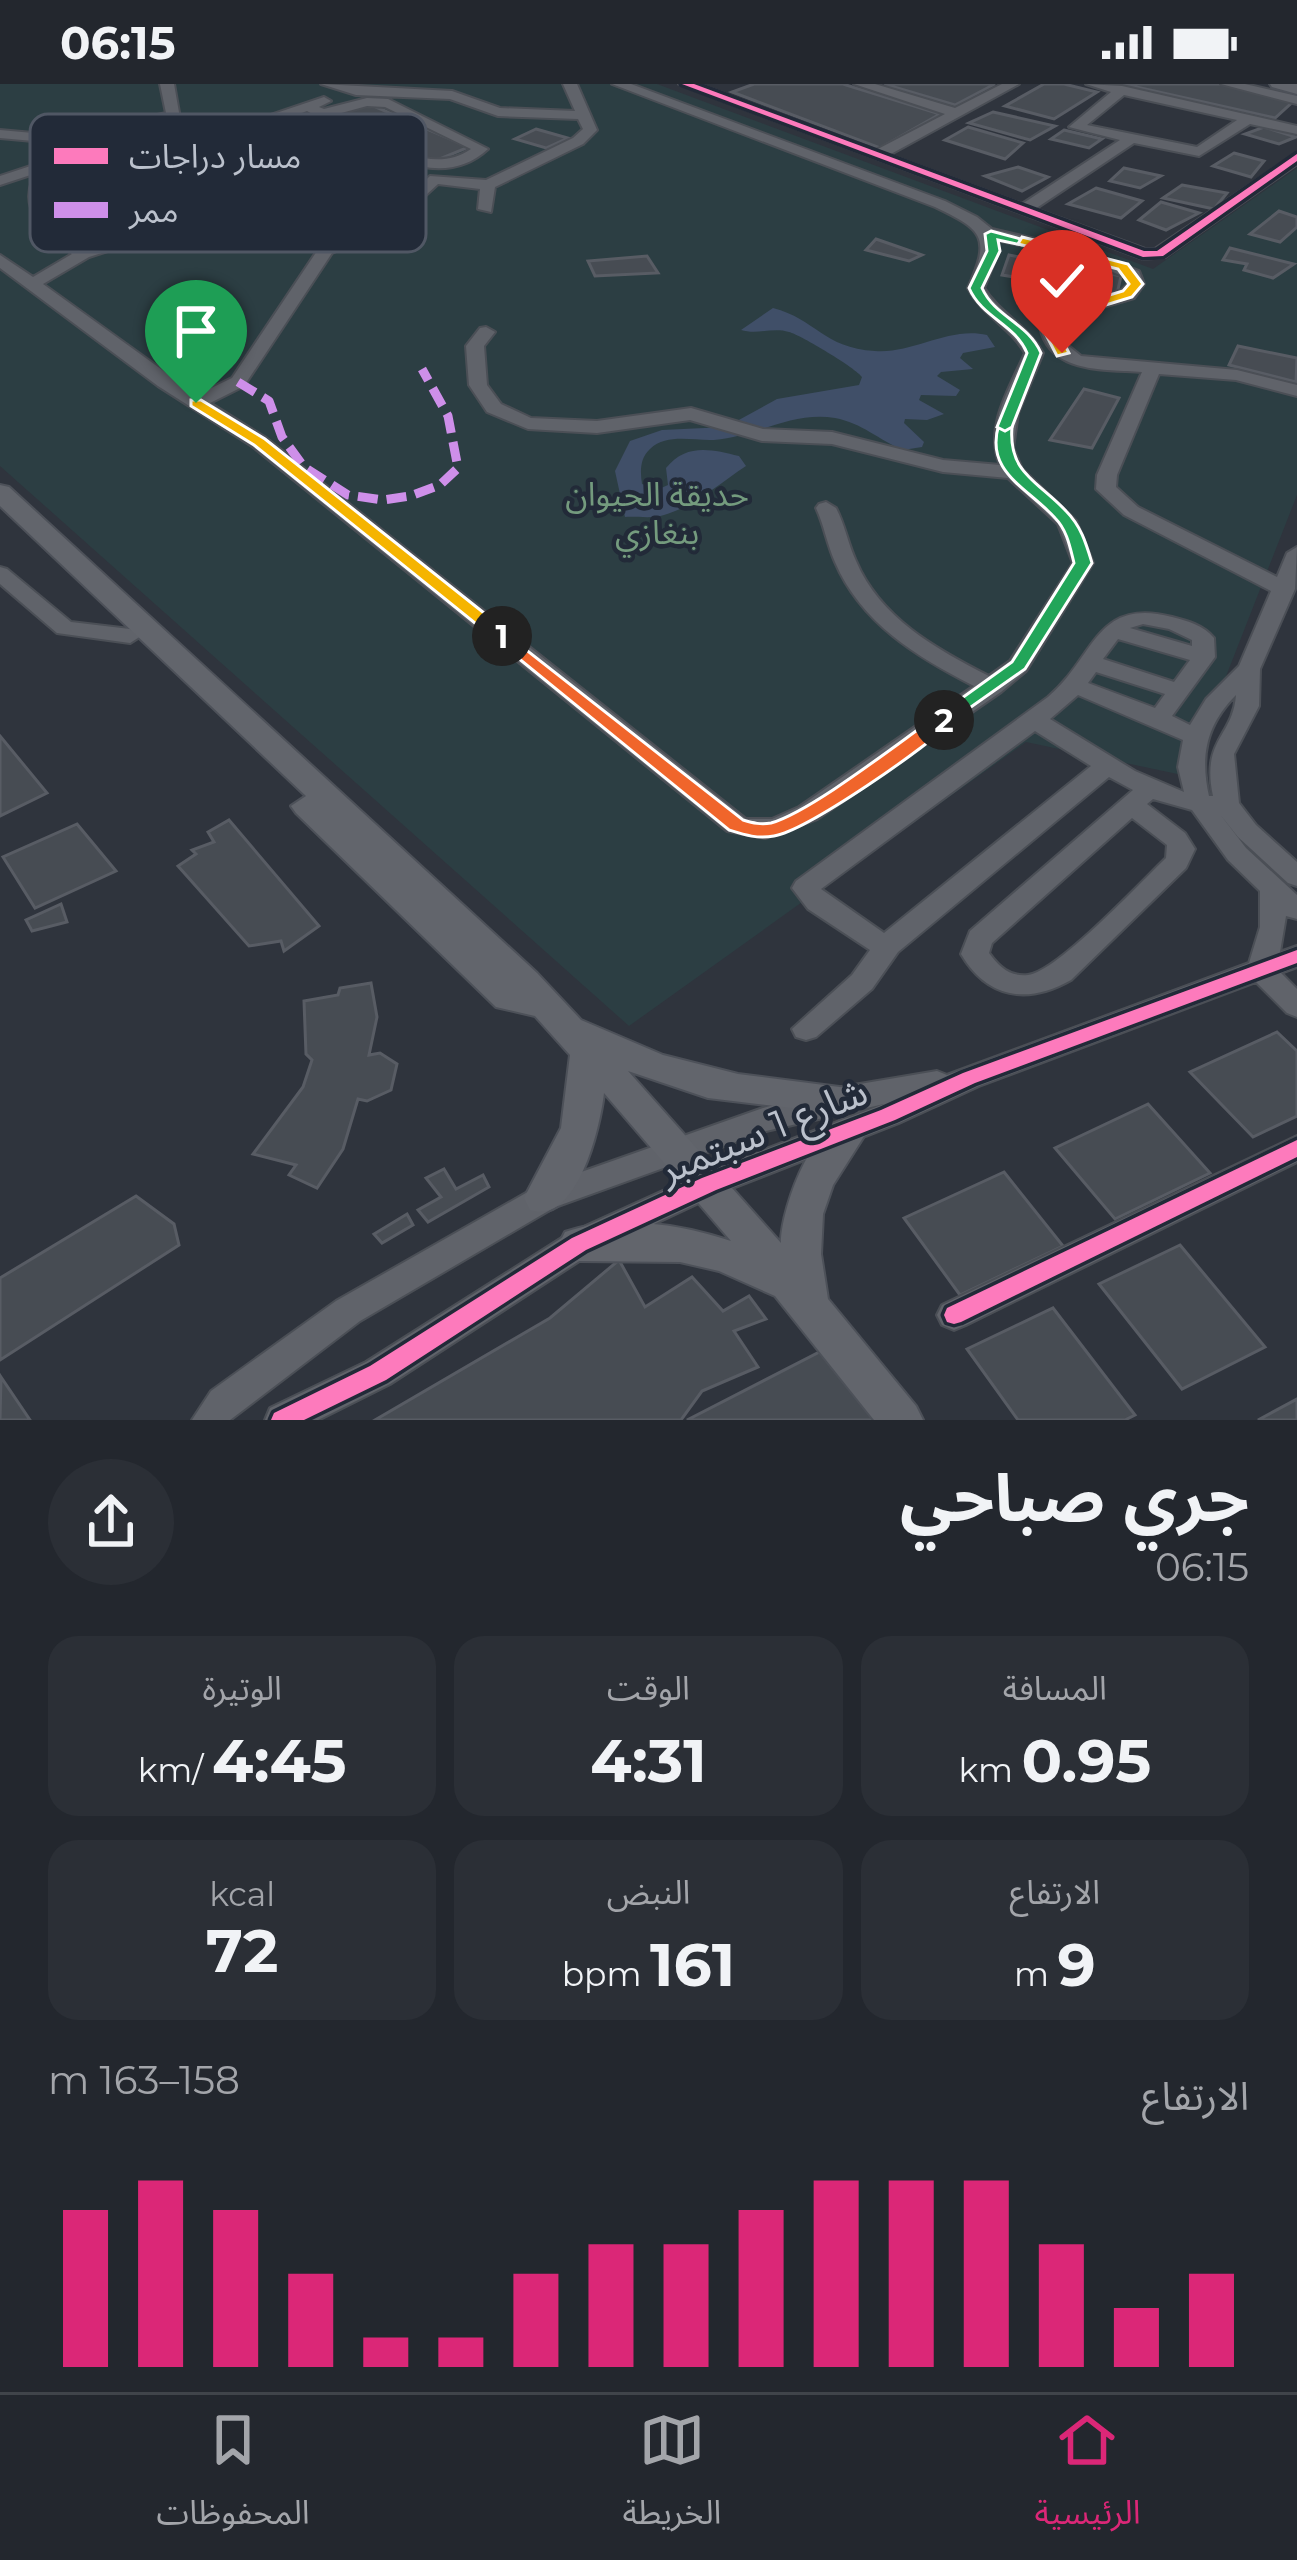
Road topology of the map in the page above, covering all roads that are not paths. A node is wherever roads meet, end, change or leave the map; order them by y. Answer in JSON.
{"nodes":[{"id":1,"x":167,"y":84,"type":"edge"},
{"id":2,"x":314,"y":84,"type":"edge"},
{"id":3,"x":328,"y":84,"type":"edge"},
{"id":4,"x":571,"y":84,"type":"edge"},
{"id":5,"x":619,"y":84,"type":"edge"},
{"id":6,"x":687,"y":84,"type":"edge"},
{"id":7,"x":861,"y":84,"type":"edge"},
{"id":8,"x":1012,"y":84,"type":"edge"},
{"id":9,"x":1093,"y":84,"type":"edge"},
{"id":10,"x":1228,"y":84,"type":"edge"},
{"id":11,"x":1279,"y":84,"type":"edge"},
{"id":12,"x":1297,"y":89,"type":"edge"},
{"id":13,"x":1122,"y":90,"type":"junction"},
{"id":14,"x":1297,"y":100,"type":"edge"},
{"id":15,"x":317,"y":111,"type":"junction"},
{"id":16,"x":956,"y":112,"type":"junction"},
{"id":17,"x":175,"y":114,"type":"edge"},
{"id":18,"x":306,"y":114,"type":"edge"},
{"id":19,"x":323,"y":114,"type":"edge"},
{"id":20,"x":410,"y":114,"type":"edge"},
{"id":21,"x":583,"y":115,"type":"junction"},
{"id":22,"x":1248,"y":119,"type":"junction"},
{"id":23,"x":426,"y":122,"type":"edge"},
{"id":24,"x":1297,"y":130,"type":"edge"},
{"id":25,"x":0,"y":134,"type":"edge"},
{"id":26,"x":1131,"y":140,"type":"junction"},
{"id":27,"x":30,"y":143,"type":"edge"},
{"id":28,"x":879,"y":154,"type":"junction"},
{"id":29,"x":1297,"y":157,"type":"edge"},
{"id":30,"x":426,"y":168,"type":"edge"},
{"id":31,"x":30,"y":170,"type":"edge"},
{"id":32,"x":433,"y":172,"type":"junction"},
{"id":33,"x":426,"y":180,"type":"edge"},
{"id":34,"x":0,"y":181,"type":"edge"},
{"id":35,"x":488,"y":185,"type":"junction"},
{"id":36,"x":486,"y":209,"type":"dead end"},
{"id":37,"x":1024,"y":209,"type":"junction"},
{"id":38,"x":991,"y":234,"type":"junction"},
{"id":39,"x":80,"y":252,"type":"edge"},
{"id":40,"x":89,"y":252,"type":"edge"},
{"id":41,"x":325,"y":252,"type":"edge"},
{"id":42,"x":83,"y":254,"type":"junction"},
{"id":43,"x":0,"y":260,"type":"edge"},
{"id":44,"x":34,"y":283,"type":"junction"},
{"id":45,"x":486,"y":332,"type":"dead end"},
{"id":46,"x":1151,"y":369,"type":"junction"},
{"id":47,"x":1297,"y":391,"type":"edge"},
{"id":48,"x":196,"y":403,"type":"junction"},
{"id":49,"x":1011,"y":472,"type":"junction"},
{"id":50,"x":0,"y":493,"type":"edge"},
{"id":51,"x":826,"y":508,"type":"dead end"},
{"id":52,"x":0,"y":514,"type":"edge"},
{"id":53,"x":1297,"y":553,"type":"edge"},
{"id":54,"x":0,"y":573,"type":"edge"},
{"id":55,"x":1285,"y":589,"type":"junction"},
{"id":56,"x":130,"y":636,"type":"junction"},
{"id":57,"x":1089,"y":662,"type":"junction"},
{"id":58,"x":1249,"y":669,"type":"junction"},
{"id":59,"x":1074,"y":686,"type":"junction"},
{"id":60,"x":993,"y":687,"type":"junction"},
{"id":61,"x":1178,"y":691,"type":"junction"},
{"id":62,"x":1159,"y":718,"type":"junction"},
{"id":63,"x":1034,"y":720,"type":"junction"},
{"id":64,"x":1196,"y":737,"type":"junction"},
{"id":65,"x":1109,"y":764,"type":"junction"},
{"id":66,"x":1142,"y":797,"type":"junction"},
{"id":67,"x":1214,"y":806,"type":"junction"},
{"id":68,"x":357,"y":839,"type":"junction"},
{"id":69,"x":1285,"y":883,"type":"edge"},
{"id":70,"x":1297,"y":910,"type":"edge"},
{"id":71,"x":886,"y":948,"type":"junction"},
{"id":72,"x":1297,"y":956,"type":"edge"},
{"id":73,"x":1261,"y":970,"type":"junction"},
{"id":74,"x":1297,"y":1006,"type":"edge"},
{"id":75,"x":550,"y":1012,"type":"junction"},
{"id":76,"x":806,"y":1029,"type":"dead end"},
{"id":77,"x":588,"y":1049,"type":"junction"},
{"id":78,"x":845,"y":1115,"type":"junction"},
{"id":79,"x":1297,"y":1148,"type":"edge"},
{"id":80,"x":678,"y":1150,"type":"junction"},
{"id":81,"x":709,"y":1184,"type":"junction"},
{"id":82,"x":544,"y":1198,"type":"junction"},
{"id":83,"x":579,"y":1244,"type":"junction"},
{"id":84,"x":798,"y":1296,"type":"junction"},
{"id":85,"x":954,"y":1315,"type":"dead end"},
{"id":86,"x":209,"y":1420,"type":"edge"},
{"id":87,"x":282,"y":1420,"type":"edge"},
{"id":88,"x":902,"y":1420,"type":"edge"}],
"edges":[{"from":1,"to":17,"type":"street"},
{"from":2,"to":15,"type":"street"},
{"from":3,"to":21,"type":"street"},
{"from":4,"to":21,"type":"street"},
{"from":5,"to":38,"type":"street"},
{"from":6,"to":28,"type":"street"},
{"from":7,"to":16,"type":"street"},
{"from":8,"to":16,"type":"street"},
{"from":9,"to":13,"type":"street"},
{"from":10,"to":14,"type":"street"},
{"from":11,"to":12,"type":"main road"},
{"from":13,"to":22,"type":"street"},
{"from":13,"to":26,"type":"street"},
{"from":15,"to":18,"type":"street"},
{"from":15,"to":19,"type":"street"},
{"from":15,"to":20,"type":"street"},
{"from":16,"to":28,"type":"street"},
{"from":21,"to":35,"type":"street"},
{"from":22,"to":24,"type":"street"},
{"from":22,"to":26,"type":"street"},
{"from":23,"to":32,"type":"street"},
{"from":25,"to":27,"type":"street"},
{"from":26,"to":37,"type":"street"},
{"from":28,"to":37,"type":"street"},
{"from":29,"to":37,"type":"street"},
{"from":30,"to":32,"type":"street"},
{"from":31,"to":34,"type":"street"},
{"from":32,"to":33,"type":"street"},
{"from":32,"to":35,"type":"street"},
{"from":35,"to":36,"type":"street"},
{"from":38,"to":46,"type":"street"},
{"from":38,"to":49,"type":"street"},
{"from":39,"to":42,"type":"street"},
{"from":40,"to":42,"type":"street"},
{"from":41,"to":48,"type":"street"},
{"from":42,"to":44,"type":"street"},
{"from":43,"to":44,"type":"street"},
{"from":44,"to":48,"type":"street"},
{"from":45,"to":49,"type":"street"},
{"from":46,"to":47,"type":"street"},
{"from":46,"to":55,"type":"street"},
{"from":48,"to":60,"type":"street"},
{"from":49,"to":60,"type":"street"},
{"from":50,"to":68,"type":"main road"},
{"from":51,"to":60,"type":"street"},
{"from":52,"to":56,"type":"main road"},
{"from":53,"to":55,"type":"street"},
{"from":54,"to":56,"type":"street"},
{"from":55,"to":58,"type":"street"},
{"from":56,"to":68,"type":"main road"},
{"from":57,"to":59,"type":"street"},
{"from":57,"to":61,"type":"street"},
{"from":57,"to":61,"type":"street"},
{"from":58,"to":64,"type":"street"},
{"from":58,"to":67,"type":"street"},
{"from":59,"to":62,"type":"street"},
{"from":59,"to":63,"type":"street"},
{"from":61,"to":62,"type":"street"},
{"from":62,"to":64,"type":"street"},
{"from":63,"to":65,"type":"street"},
{"from":63,"to":71,"type":"street"},
{"from":64,"to":67,"type":"street"},
{"from":65,"to":66,"type":"street"},
{"from":65,"to":71,"type":"street"},
{"from":66,"to":66,"type":"street"},
{"from":66,"to":67,"type":"street"},
{"from":67,"to":69,"type":"street"},
{"from":68,"to":75,"type":"main road"},
{"from":69,"to":70,"type":"street"},
{"from":69,"to":73,"type":"street"},
{"from":71,"to":76,"type":"street"},
{"from":72,"to":73,"type":"street","name":"شارع 1 سبتمبر"},
{"from":73,"to":74,"type":"street"},
{"from":73,"to":78,"type":"street","name":"شارع 1 سبتمبر"},
{"from":75,"to":77,"type":"main road"},
{"from":75,"to":78,"type":"main road"},
{"from":77,"to":80,"type":"main road"},
{"from":77,"to":82,"type":"main road"},
{"from":78,"to":80,"type":"street","name":"شارع 1 سبتمبر"},
{"from":78,"to":81,"type":"street","name":"شارع 1 سبتمبر"},
{"from":78,"to":84,"type":"main road"},
{"from":79,"to":85,"type":"street"},
{"from":80,"to":81,"type":"main road"},
{"from":80,"to":82,"type":"street","name":"شارع 1 سبتمبر"},
{"from":81,"to":83,"type":"street","name":"شارع 1 سبتمبر"},
{"from":81,"to":84,"type":"main road"},
{"from":82,"to":86,"type":"street","name":"شارع 1 سبتمبر"},
{"from":83,"to":84,"type":"main road"},
{"from":83,"to":87,"type":"street","name":"شارع 1 سبتمبر"},
{"from":84,"to":88,"type":"main road"}]}
